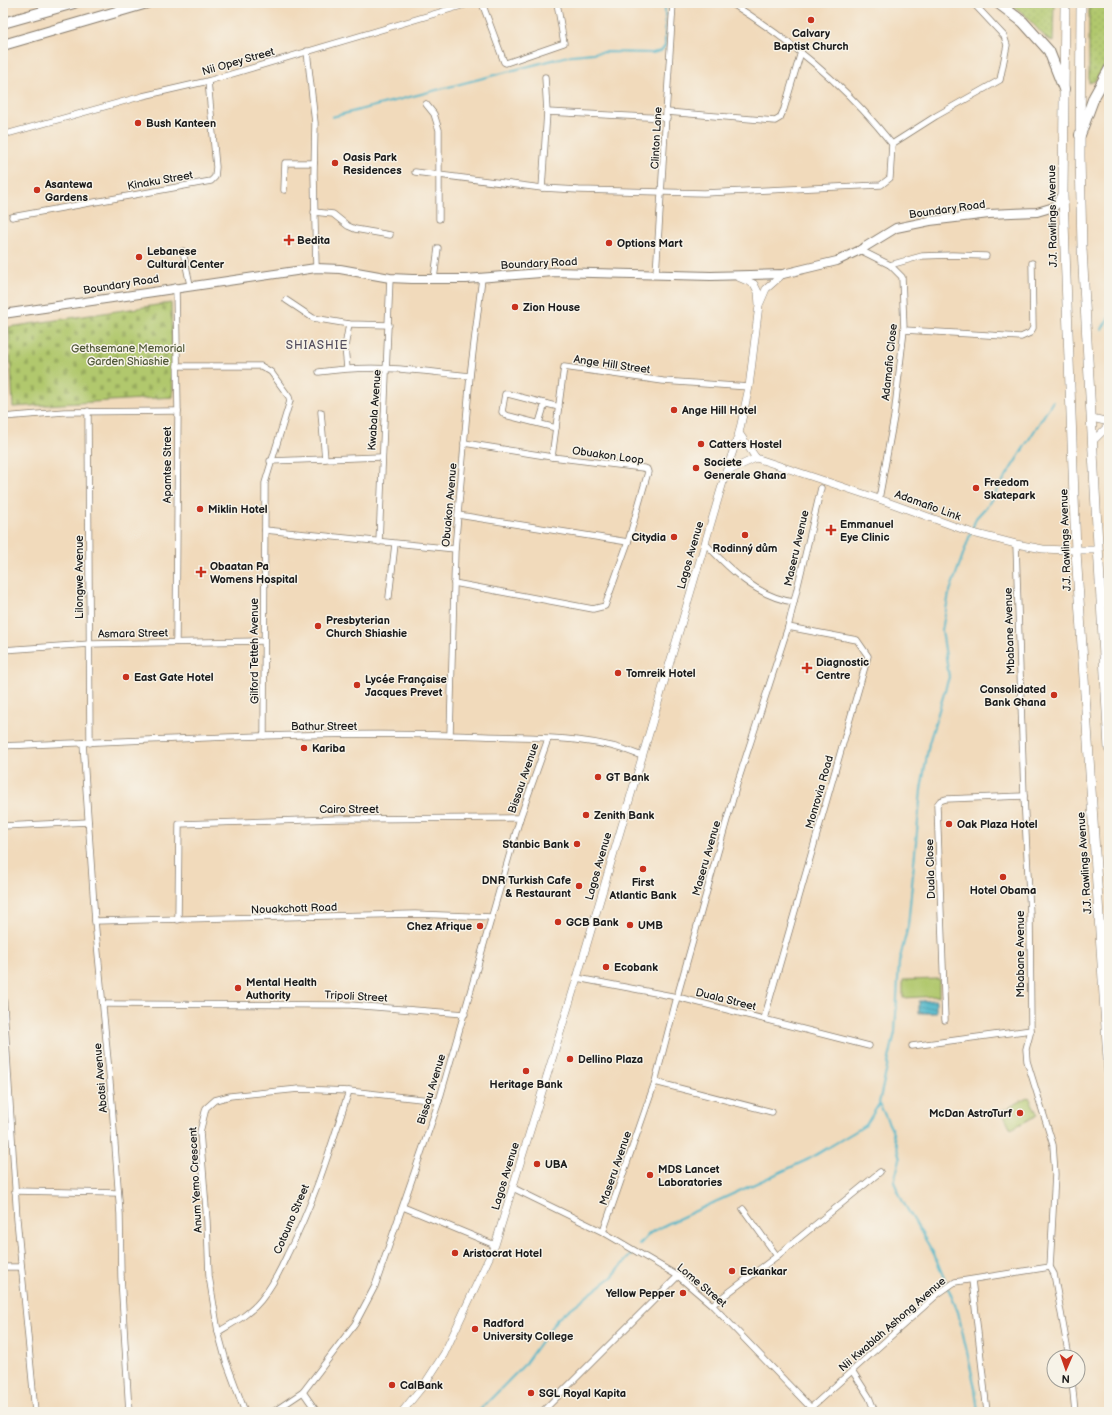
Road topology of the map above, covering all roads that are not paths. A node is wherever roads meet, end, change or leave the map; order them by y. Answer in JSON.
{"nodes":[{"id":1,"x":74,"y":3,"type":"edge"},
{"id":2,"x":147,"y":3,"type":"edge"},
{"id":3,"x":471,"y":3,"type":"edge"},
{"id":4,"x":482,"y":3,"type":"edge"},
{"id":5,"x":557,"y":3,"type":"edge"},
{"id":6,"x":673,"y":3,"type":"edge"},
{"id":7,"x":731,"y":3,"type":"edge"},
{"id":8,"x":998,"y":3,"type":"edge"},
{"id":9,"x":1065,"y":3,"type":"edge"},
{"id":10,"x":1081,"y":3,"type":"edge"},
{"id":11,"x":976,"y":6,"type":"dead end"},
{"id":12,"x":3,"y":23,"type":"edge"},
{"id":13,"x":3,"y":45,"type":"edge"},
{"id":14,"x":307,"y":51,"type":"junction"},
{"id":15,"x":801,"y":52,"type":"junction"},
{"id":16,"x":1109,"y":70,"type":"edge"},
{"id":17,"x":545,"y":77,"type":"dead end"},
{"id":18,"x":208,"y":80,"type":"junction"},
{"id":19,"x":1064,"y":89,"type":"junction"},
{"id":20,"x":426,"y":104,"type":"dead end"},
{"id":21,"x":547,"y":112,"type":"junction"},
{"id":22,"x":667,"y":115,"type":"junction"},
{"id":23,"x":10,"y":133,"type":"dead end"},
{"id":24,"x":1080,"y":135,"type":"junction"},
{"id":25,"x":892,"y":144,"type":"junction"},
{"id":26,"x":314,"y":163,"type":"junction"},
{"id":27,"x":415,"y":172,"type":"dead end"},
{"id":28,"x":440,"y":175,"type":"junction"},
{"id":29,"x":542,"y":188,"type":"junction"},
{"id":30,"x":284,"y":190,"type":"dead end"},
{"id":31,"x":662,"y":192,"type":"junction"},
{"id":32,"x":1063,"y":195,"type":"junction"},
{"id":33,"x":314,"y":212,"type":"junction"},
{"id":34,"x":12,"y":217,"type":"dead end"},
{"id":35,"x":439,"y":219,"type":"dead end"},
{"id":36,"x":390,"y":235,"type":"dead end"},
{"id":37,"x":438,"y":248,"type":"dead end"},
{"id":38,"x":860,"y":250,"type":"junction"},
{"id":39,"x":183,"y":251,"type":"dead end"},
{"id":40,"x":986,"y":256,"type":"dead end"},
{"id":41,"x":1032,"y":263,"type":"dead end"},
{"id":42,"x":890,"y":265,"type":"junction"},
{"id":43,"x":316,"y":268,"type":"junction"},
{"id":44,"x":656,"y":274,"type":"junction"},
{"id":45,"x":783,"y":274,"type":"junction"},
{"id":46,"x":734,"y":276,"type":"junction"},
{"id":47,"x":390,"y":278,"type":"junction"},
{"id":48,"x":482,"y":278,"type":"junction"},
{"id":49,"x":434,"y":279,"type":"junction"},
{"id":50,"x":190,"y":285,"type":"junction"},
{"id":51,"x":176,"y":287,"type":"junction"},
{"id":52,"x":286,"y":300,"type":"dead end"},
{"id":53,"x":759,"y":305,"type":"junction"},
{"id":54,"x":3,"y":314,"type":"edge"},
{"id":55,"x":349,"y":324,"type":"junction"},
{"id":56,"x":389,"y":325,"type":"junction"},
{"id":57,"x":904,"y":330,"type":"junction"},
{"id":58,"x":177,"y":366,"type":"junction"},
{"id":59,"x":387,"y":367,"type":"junction"},
{"id":60,"x":347,"y":368,"type":"junction"},
{"id":61,"x":319,"y":372,"type":"dead end"},
{"id":62,"x":470,"y":376,"type":"junction"},
{"id":63,"x":749,"y":387,"type":"junction"},
{"id":64,"x":545,"y":403,"type":"junction"},
{"id":65,"x":559,"y":407,"type":"junction"},
{"id":66,"x":178,"y":411,"type":"junction"},
{"id":67,"x":88,"y":412,"type":"junction"},
{"id":68,"x":321,"y":412,"type":"dead end"},
{"id":69,"x":3,"y":417,"type":"edge"},
{"id":70,"x":1092,"y":418,"type":"junction"},
{"id":71,"x":539,"y":423,"type":"junction"},
{"id":72,"x":1109,"y":424,"type":"edge"},
{"id":73,"x":556,"y":428,"type":"junction"},
{"id":74,"x":739,"y":433,"type":"junction"},
{"id":75,"x":1093,"y":441,"type":"junction"},
{"id":76,"x":464,"y":443,"type":"junction"},
{"id":77,"x":381,"y":457,"type":"junction"},
{"id":78,"x":552,"y":457,"type":"junction"},
{"id":79,"x":756,"y":458,"type":"junction"},
{"id":80,"x":325,"y":459,"type":"junction"},
{"id":81,"x":270,"y":461,"type":"junction"},
{"id":82,"x":726,"y":472,"type":"junction"},
{"id":83,"x":821,"y":488,"type":"dead end"},
{"id":84,"x":879,"y":499,"type":"junction"},
{"id":85,"x":458,"y":515,"type":"junction"},
{"id":86,"x":265,"y":530,"type":"junction"},
{"id":87,"x":379,"y":542,"type":"junction"},
{"id":88,"x":628,"y":542,"type":"junction"},
{"id":89,"x":705,"y":543,"type":"junction"},
{"id":90,"x":395,"y":544,"type":"junction"},
{"id":91,"x":1016,"y":544,"type":"junction"},
{"id":92,"x":455,"y":549,"type":"junction"},
{"id":93,"x":1076,"y":550,"type":"junction"},
{"id":94,"x":1097,"y":550,"type":"junction"},
{"id":95,"x":454,"y":583,"type":"junction"},
{"id":96,"x":389,"y":596,"type":"dead end"},
{"id":97,"x":794,"y":602,"type":"junction"},
{"id":98,"x":788,"y":627,"type":"junction"},
{"id":99,"x":264,"y":641,"type":"junction"},
{"id":100,"x":176,"y":642,"type":"junction"},
{"id":101,"x":90,"y":644,"type":"junction"},
{"id":102,"x":3,"y":650,"type":"edge"},
{"id":103,"x":1107,"y":679,"type":"edge"},
{"id":104,"x":450,"y":735,"type":"junction"},
{"id":105,"x":264,"y":736,"type":"junction"},
{"id":106,"x":548,"y":739,"type":"junction"},
{"id":107,"x":87,"y":743,"type":"junction"},
{"id":108,"x":3,"y":746,"type":"edge"},
{"id":109,"x":1109,"y":749,"type":"edge"},
{"id":110,"x":642,"y":756,"type":"junction"},
{"id":111,"x":1024,"y":796,"type":"junction"},
{"id":112,"x":520,"y":818,"type":"junction"},
{"id":113,"x":88,"y":822,"type":"junction"},
{"id":114,"x":3,"y":826,"type":"edge"},
{"id":115,"x":492,"y":917,"type":"junction"},
{"id":116,"x":178,"y":920,"type":"junction"},
{"id":117,"x":95,"y":921,"type":"junction"},
{"id":118,"x":577,"y":978,"type":"junction"},
{"id":119,"x":3,"y":990,"type":"edge"},
{"id":120,"x":677,"y":997,"type":"junction"},
{"id":121,"x":103,"y":1004,"type":"junction"},
{"id":122,"x":465,"y":1014,"type":"junction"},
{"id":123,"x":764,"y":1019,"type":"junction"},
{"id":124,"x":945,"y":1020,"type":"dead end"},
{"id":125,"x":1031,"y":1030,"type":"junction"},
{"id":126,"x":869,"y":1046,"type":"dead end"},
{"id":127,"x":912,"y":1046,"type":"dead end"},
{"id":128,"x":1109,"y":1074,"type":"edge"},
{"id":129,"x":655,"y":1082,"type":"junction"},
{"id":130,"x":349,"y":1091,"type":"junction"},
{"id":131,"x":439,"y":1101,"type":"junction"},
{"id":132,"x":772,"y":1112,"type":"dead end"},
{"id":133,"x":880,"y":1172,"type":"dead end"},
{"id":134,"x":513,"y":1188,"type":"junction"},
{"id":135,"x":15,"y":1191,"type":"junction"},
{"id":136,"x":118,"y":1193,"type":"junction"},
{"id":137,"x":403,"y":1207,"type":"junction"},
{"id":138,"x":742,"y":1209,"type":"dead end"},
{"id":139,"x":603,"y":1232,"type":"junction"},
{"id":140,"x":495,"y":1245,"type":"junction"},
{"id":141,"x":777,"y":1256,"type":"junction"},
{"id":142,"x":21,"y":1266,"type":"junction"},
{"id":143,"x":3,"y":1267,"type":"edge"},
{"id":144,"x":1050,"y":1267,"type":"junction"},
{"id":145,"x":678,"y":1276,"type":"junction"},
{"id":146,"x":972,"y":1280,"type":"junction"},
{"id":147,"x":712,"y":1305,"type":"junction"},
{"id":148,"x":218,"y":1332,"type":"junction"},
{"id":149,"x":1068,"y":1349,"type":"edge"},
{"id":150,"x":853,"y":1372,"type":"junction"},
{"id":151,"x":1073,"y":1389,"type":"edge"},
{"id":152,"x":303,"y":1392,"type":"junction"},
{"id":153,"x":808,"y":1410,"type":"edge"},
{"id":154,"x":35,"y":1412,"type":"edge"},
{"id":155,"x":128,"y":1412,"type":"edge"},
{"id":156,"x":245,"y":1412,"type":"edge"},
{"id":157,"x":273,"y":1412,"type":"edge"},
{"id":158,"x":317,"y":1412,"type":"edge"},
{"id":159,"x":402,"y":1412,"type":"edge"},
{"id":160,"x":542,"y":1412,"type":"edge"},
{"id":161,"x":875,"y":1412,"type":"edge"},
{"id":162,"x":987,"y":1412,"type":"edge"},
{"id":163,"x":1075,"y":1412,"type":"edge"}],
"edges":[{"from":1,"to":12,"type":"highway"},
{"from":2,"to":13,"type":"highway"},
{"from":3,"to":14,"type":"street","name":"Nii Opey Street"},
{"from":4,"to":5,"type":"street"},
{"from":6,"to":22,"type":"street","name":"Clinton Lane"},
{"from":7,"to":15,"type":"street"},
{"from":8,"to":19,"type":"highway"},
{"from":9,"to":19,"type":"highway","name":"J.J. Rawlings Avenue"},
{"from":10,"to":24,"type":"highway"},
{"from":11,"to":25,"type":"street"},
{"from":14,"to":18,"type":"street","name":"Nii Opey Street"},
{"from":14,"to":26,"type":"street"},
{"from":15,"to":22,"type":"street"},
{"from":15,"to":25,"type":"street"},
{"from":16,"to":24,"type":"highway"},
{"from":17,"to":21,"type":"street"},
{"from":18,"to":23,"type":"street","name":"Nii Opey Street"},
{"from":18,"to":34,"type":"street","name":"Kinaku Street"},
{"from":19,"to":32,"type":"highway","name":"J.J. Rawlings Avenue"},
{"from":20,"to":28,"type":"street"},
{"from":21,"to":22,"type":"street"},
{"from":21,"to":29,"type":"street"},
{"from":22,"to":31,"type":"street","name":"Clinton Lane"},
{"from":24,"to":70,"type":"highway"},
{"from":25,"to":31,"type":"street"},
{"from":26,"to":30,"type":"street"},
{"from":26,"to":33,"type":"street"},
{"from":27,"to":28,"type":"street"},
{"from":28,"to":29,"type":"street"},
{"from":28,"to":35,"type":"street"},
{"from":29,"to":31,"type":"street"},
{"from":31,"to":44,"type":"street","name":"Clinton Lane"},
{"from":32,"to":38,"type":"main road","name":"Boundary Road"},
{"from":32,"to":93,"type":"highway","name":"J.J. Rawlings Avenue"},
{"from":33,"to":36,"type":"street"},
{"from":33,"to":43,"type":"street"},
{"from":37,"to":49,"type":"street"},
{"from":38,"to":42,"type":"street","name":"Adamafio Close"},
{"from":38,"to":45,"type":"main road","name":"Boundary Road"},
{"from":39,"to":50,"type":"street"},
{"from":40,"to":42,"type":"street"},
{"from":41,"to":57,"type":"street"},
{"from":42,"to":57,"type":"street","name":"Adamafio Close"},
{"from":43,"to":47,"type":"main road","name":"Boundary Road"},
{"from":43,"to":50,"type":"main road","name":"Boundary Road"},
{"from":44,"to":46,"type":"main road","name":"Boundary Road"},
{"from":44,"to":48,"type":"main road","name":"Boundary Road"},
{"from":45,"to":46,"type":"main road","name":"Boundary Road"},
{"from":45,"to":53,"type":"street","name":"Lagos Avenue"},
{"from":46,"to":53,"type":"street","name":"Lagos Avenue"},
{"from":47,"to":49,"type":"main road","name":"Boundary Road"},
{"from":47,"to":56,"type":"street","name":"Kwabala Avenue"},
{"from":48,"to":49,"type":"main road","name":"Boundary Road"},
{"from":48,"to":62,"type":"street","name":"Obuakon Avenue"},
{"from":50,"to":51,"type":"main road","name":"Boundary Road"},
{"from":51,"to":54,"type":"main road","name":"Boundary Road"},
{"from":51,"to":58,"type":"street","name":"Apamtse Street"},
{"from":52,"to":55,"type":"street"},
{"from":53,"to":63,"type":"street","name":"Lagos Avenue"},
{"from":55,"to":56,"type":"street"},
{"from":55,"to":60,"type":"street"},
{"from":56,"to":59,"type":"street","name":"Kwabala Avenue"},
{"from":57,"to":84,"type":"street","name":"Adamafio Close"},
{"from":58,"to":66,"type":"street","name":"Apamtse Street"},
{"from":58,"to":81,"type":"street","name":"Gilford Tetteh Avenue"},
{"from":59,"to":60,"type":"street"},
{"from":59,"to":62,"type":"street"},
{"from":59,"to":77,"type":"street","name":"Kwabala Avenue"},
{"from":60,"to":61,"type":"street"},
{"from":62,"to":76,"type":"street","name":"Obuakon Avenue"},
{"from":63,"to":65,"type":"street","name":"Ange Hill Street"},
{"from":63,"to":74,"type":"street","name":"Lagos Avenue"},
{"from":64,"to":65,"type":"street"},
{"from":64,"to":71,"type":"street"},
{"from":64,"to":71,"type":"street"},
{"from":65,"to":73,"type":"street","name":"Ange Hill Street"},
{"from":66,"to":67,"type":"street"},
{"from":66,"to":100,"type":"street","name":"Apamtse Street"},
{"from":67,"to":69,"type":"street"},
{"from":67,"to":101,"type":"street","name":"Lilongwe Avenue"},
{"from":68,"to":80,"type":"street"},
{"from":70,"to":72,"type":"street"},
{"from":70,"to":75,"type":"highway"},
{"from":71,"to":73,"type":"street"},
{"from":72,"to":75,"type":"street"},
{"from":73,"to":78,"type":"street","name":"Ange Hill Street"},
{"from":74,"to":79,"type":"street"},
{"from":74,"to":82,"type":"street","name":"Lagos Avenue"},
{"from":75,"to":94,"type":"highway"},
{"from":76,"to":78,"type":"street","name":"Obuakon Loop"},
{"from":76,"to":85,"type":"street","name":"Obuakon Avenue"},
{"from":77,"to":80,"type":"street"},
{"from":77,"to":87,"type":"street","name":"Kwabala Avenue"},
{"from":78,"to":88,"type":"street","name":"Obuakon Loop"},
{"from":79,"to":82,"type":"street"},
{"from":79,"to":84,"type":"street","name":"Adamafio Link"},
{"from":80,"to":81,"type":"street"},
{"from":81,"to":86,"type":"street","name":"Gilford Tetteh Avenue"},
{"from":82,"to":89,"type":"street","name":"Lagos Avenue"},
{"from":83,"to":97,"type":"street","name":"Maseru Avenue"},
{"from":84,"to":91,"type":"street","name":"Adamafio Link"},
{"from":85,"to":88,"type":"street"},
{"from":85,"to":92,"type":"street","name":"Obuakon Avenue"},
{"from":86,"to":87,"type":"street"},
{"from":86,"to":99,"type":"street","name":"Gilford Tetteh Avenue"},
{"from":87,"to":90,"type":"street"},
{"from":88,"to":95,"type":"street"},
{"from":89,"to":97,"type":"street"},
{"from":89,"to":110,"type":"street","name":"Lagos Avenue"},
{"from":90,"to":92,"type":"street"},
{"from":90,"to":96,"type":"street"},
{"from":91,"to":93,"type":"street","name":"Adamafio Link"},
{"from":91,"to":111,"type":"street","name":"Mbabane Avenue"},
{"from":92,"to":95,"type":"street","name":"Obuakon Avenue"},
{"from":93,"to":94,"type":"street","name":"Adamafio Link"},
{"from":93,"to":128,"type":"highway","name":"J.J. Rawlings Avenue"},
{"from":94,"to":103,"type":"highway"},
{"from":95,"to":104,"type":"street","name":"Obuakon Avenue"},
{"from":97,"to":98,"type":"street","name":"Maseru Avenue"},
{"from":98,"to":120,"type":"street","name":"Maseru Avenue"},
{"from":98,"to":123,"type":"street","name":"Monrovia Road"},
{"from":99,"to":100,"type":"street","name":"Asmara Street"},
{"from":99,"to":105,"type":"street","name":"Gilford Tetteh Avenue"},
{"from":100,"to":101,"type":"street","name":"Asmara Street"},
{"from":101,"to":102,"type":"street","name":"Asmara Street"},
{"from":101,"to":107,"type":"street","name":"Lilongwe Avenue"},
{"from":103,"to":109,"type":"highway"},
{"from":104,"to":105,"type":"street","name":"Bathur Street"},
{"from":104,"to":106,"type":"street","name":"Bathur Street"},
{"from":105,"to":107,"type":"street","name":"Bathur Street"},
{"from":106,"to":110,"type":"street","name":"Bathur Street"},
{"from":106,"to":112,"type":"street","name":"Bissau Avenue"},
{"from":107,"to":108,"type":"street","name":"Bathur Street"},
{"from":107,"to":113,"type":"street","name":"Abotsi Avenue"},
{"from":110,"to":118,"type":"street","name":"Lagos Avenue"},
{"from":111,"to":124,"type":"street","name":"Duala Close"},
{"from":111,"to":125,"type":"street","name":"Mbabane Avenue"},
{"from":112,"to":115,"type":"street","name":"Bissau Avenue"},
{"from":112,"to":116,"type":"street","name":"Cairo Street"},
{"from":113,"to":114,"type":"street"},
{"from":113,"to":117,"type":"street","name":"Abotsi Avenue"},
{"from":115,"to":116,"type":"street","name":"Nouakchott Road"},
{"from":115,"to":122,"type":"street","name":"Bissau Avenue"},
{"from":116,"to":117,"type":"street","name":"Nouakchott Road"},
{"from":117,"to":121,"type":"street","name":"Abotsi Avenue"},
{"from":118,"to":120,"type":"street","name":"Duala Street"},
{"from":118,"to":134,"type":"street","name":"Lagos Avenue"},
{"from":119,"to":135,"type":"street"},
{"from":120,"to":123,"type":"street","name":"Duala Street"},
{"from":120,"to":129,"type":"street","name":"Maseru Avenue"},
{"from":121,"to":122,"type":"street","name":"Tripoli Street"},
{"from":121,"to":136,"type":"street","name":"Abotsi Avenue"},
{"from":122,"to":131,"type":"street","name":"Bissau Avenue"},
{"from":123,"to":126,"type":"street","name":"Duala Street"},
{"from":125,"to":127,"type":"street"},
{"from":125,"to":144,"type":"street","name":"Mbabane Avenue"},
{"from":129,"to":132,"type":"street"},
{"from":129,"to":139,"type":"street","name":"Maseru Avenue"},
{"from":130,"to":131,"type":"street","name":"Anum Yemo Crescent"},
{"from":130,"to":148,"type":"street","name":"Cotouno Street"},
{"from":130,"to":148,"type":"street","name":"Anum Yemo Crescent"},
{"from":131,"to":137,"type":"street","name":"Bissau Avenue"},
{"from":133,"to":141,"type":"street"},
{"from":134,"to":139,"type":"street","name":"Lome Street"},
{"from":134,"to":140,"type":"street","name":"Lagos Avenue"},
{"from":135,"to":136,"type":"street"},
{"from":135,"to":142,"type":"street"},
{"from":136,"to":155,"type":"street","name":"Abotsi Avenue"},
{"from":137,"to":140,"type":"street"},
{"from":137,"to":152,"type":"street","name":"Bissau Avenue"},
{"from":138,"to":141,"type":"street"},
{"from":139,"to":145,"type":"street","name":"Lome Street"},
{"from":140,"to":159,"type":"street","name":"Lagos Avenue"},
{"from":141,"to":147,"type":"street"},
{"from":142,"to":143,"type":"street"},
{"from":142,"to":154,"type":"street"},
{"from":144,"to":146,"type":"street","name":"Nii Kwablah Ashong Avenue"},
{"from":144,"to":149,"type":"street","name":"Mbabane Avenue"},
{"from":145,"to":147,"type":"street","name":"Lome Street"},
{"from":145,"to":160,"type":"street"},
{"from":146,"to":150,"type":"street","name":"Nii Kwablah Ashong Avenue"},
{"from":146,"to":162,"type":"street"},
{"from":147,"to":153,"type":"street","name":"Lome Street"},
{"from":148,"to":156,"type":"street","name":"Anum Yemo Crescent"},
{"from":150,"to":153,"type":"street","name":"Nii Kwablah Ashong Avenue"},
{"from":150,"to":161,"type":"street"},
{"from":151,"to":163,"type":"street"},
{"from":152,"to":157,"type":"street","name":"Bissau Avenue"},
{"from":152,"to":158,"type":"street"}]}
